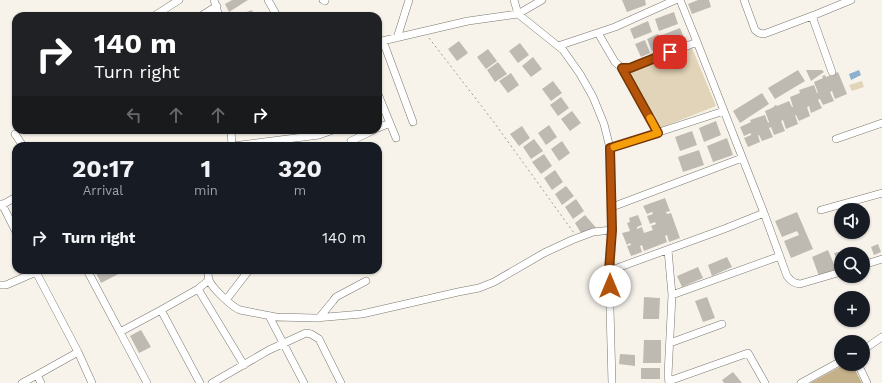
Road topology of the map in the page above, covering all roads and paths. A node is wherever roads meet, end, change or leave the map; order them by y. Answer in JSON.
{"nodes":[{"id":1,"x":179,"y":0,"type":"edge"},
{"id":2,"x":268,"y":0,"type":"edge"},
{"id":3,"x":409,"y":0,"type":"edge"},
{"id":4,"x":514,"y":0,"type":"edge"},
{"id":5,"x":542,"y":0,"type":"edge"},
{"id":6,"x":675,"y":0,"type":"edge"},
{"id":7,"x":680,"y":0,"type":"edge"},
{"id":8,"x":744,"y":0,"type":"edge"},
{"id":9,"x":829,"y":0,"type":"edge"},
{"id":10,"x":851,"y":0,"type":"edge"},
{"id":11,"x":216,"y":3,"type":"edge"},
{"id":12,"x":833,"y":8,"type":"junction"},
{"id":13,"x":160,"y":12,"type":"edge"},
{"id":14,"x":206,"y":12,"type":"edge"},
{"id":15,"x":276,"y":12,"type":"edge"},
{"id":16,"x":518,"y":14,"type":"junction"},
{"id":17,"x":812,"y":16,"type":"junction"},
{"id":18,"x":423,"y":31,"type":"junction"},
{"id":19,"x":598,"y":33,"type":"junction"},
{"id":20,"x":397,"y":38,"type":"junction"},
{"id":21,"x":382,"y":42,"type":"edge"},
{"id":22,"x":697,"y":42,"type":"junction"},
{"id":23,"x":558,"y":46,"type":"junction"},
{"id":24,"x":382,"y":47,"type":"edge"},
{"id":25,"x":622,"y":68,"type":"junction"},
{"id":26,"x":832,"y":72,"type":"dead end"},
{"id":27,"x":382,"y":107,"type":"edge"},
{"id":28,"x":724,"y":111,"type":"junction"},
{"id":29,"x":413,"y":122,"type":"dead end"},
{"id":30,"x":882,"y":122,"type":"edge"},
{"id":31,"x":390,"y":123,"type":"junction"},
{"id":32,"x":382,"y":126,"type":"edge"},
{"id":33,"x":658,"y":133,"type":"junction"},
{"id":34,"x":15,"y":134,"type":"dead end"},
{"id":35,"x":322,"y":134,"type":"edge"},
{"id":36,"x":366,"y":134,"type":"edge"},
{"id":37,"x":396,"y":138,"type":"dead end"},
{"id":38,"x":836,"y":139,"type":"dead end"},
{"id":39,"x":351,"y":141,"type":"dead end"},
{"id":40,"x":20,"y":142,"type":"edge"},
{"id":41,"x":264,"y":142,"type":"edge"},
{"id":42,"x":610,"y":148,"type":"junction"},
{"id":43,"x":742,"y":158,"type":"junction"},
{"id":44,"x":882,"y":193,"type":"edge"},
{"id":45,"x":12,"y":199,"type":"edge"},
{"id":46,"x":1,"y":205,"type":"edge"},
{"id":47,"x":612,"y":207,"type":"junction"},
{"id":48,"x":821,"y":210,"type":"dead end"},
{"id":49,"x":764,"y":213,"type":"junction"},
{"id":50,"x":12,"y":225,"type":"edge"},
{"id":51,"x":612,"y":230,"type":"junction"},
{"id":52,"x":577,"y":238,"type":"junction"},
{"id":53,"x":668,"y":250,"type":"junction"},
{"id":54,"x":780,"y":256,"type":"junction"},
{"id":55,"x":882,"y":259,"type":"edge"},
{"id":56,"x":870,"y":263,"type":"edge"},
{"id":57,"x":609,"y":271,"type":"junction"},
{"id":58,"x":29,"y":274,"type":"edge"},
{"id":59,"x":37,"y":274,"type":"edge"},
{"id":60,"x":89,"y":274,"type":"edge"},
{"id":61,"x":208,"y":274,"type":"edge"},
{"id":62,"x":246,"y":274,"type":"edge"},
{"id":63,"x":834,"y":274,"type":"edge"},
{"id":64,"x":209,"y":280,"type":"junction"},
{"id":65,"x":366,"y":281,"type":"dead end"},
{"id":66,"x":0,"y":284,"type":"edge"},
{"id":67,"x":198,"y":289,"type":"junction"},
{"id":68,"x":672,"y":295,"type":"junction"},
{"id":69,"x":226,"y":300,"type":"junction"},
{"id":70,"x":161,"y":310,"type":"junction"},
{"id":71,"x":269,"y":316,"type":"junction"},
{"id":72,"x":318,"y":318,"type":"junction"},
{"id":73,"x":722,"y":324,"type":"dead end"},
{"id":74,"x":120,"y":332,"type":"junction"},
{"id":75,"x":882,"y":337,"type":"edge"},
{"id":76,"x":283,"y":343,"type":"junction"},
{"id":77,"x":670,"y":343,"type":"junction"},
{"id":78,"x":870,"y":345,"type":"edge"},
{"id":79,"x":78,"y":352,"type":"junction"},
{"id":80,"x":244,"y":365,"type":"junction"},
{"id":81,"x":834,"y":365,"type":"edge"},
{"id":82,"x":861,"y":371,"type":"edge"},
{"id":83,"x":37,"y":375,"type":"junction"},
{"id":84,"x":669,"y":382,"type":"edge"},
{"id":85,"x":22,"y":383,"type":"edge"},
{"id":86,"x":41,"y":383,"type":"edge"},
{"id":87,"x":92,"y":383,"type":"edge"},
{"id":88,"x":147,"y":383,"type":"edge"},
{"id":89,"x":200,"y":383,"type":"edge"},
{"id":90,"x":212,"y":383,"type":"edge"},
{"id":91,"x":304,"y":383,"type":"edge"},
{"id":92,"x":341,"y":383,"type":"edge"},
{"id":93,"x":612,"y":383,"type":"edge"},
{"id":94,"x":765,"y":383,"type":"edge"},
{"id":95,"x":801,"y":383,"type":"edge"},
{"id":96,"x":867,"y":383,"type":"edge"}],
"edges":[{"from":1,"to":13,"type":"street"},
{"from":2,"to":15,"type":"street"},
{"from":3,"to":20,"type":"street"},
{"from":4,"to":16,"type":"street"},
{"from":5,"to":16,"type":"street"},
{"from":6,"to":19,"type":"street"},
{"from":7,"to":22,"type":"street"},
{"from":8,"to":17,"type":"street"},
{"from":9,"to":12,"type":"street"},
{"from":10,"to":12,"type":"street"},
{"from":11,"to":14,"type":"street"},
{"from":12,"to":17,"type":"street"},
{"from":16,"to":18,"type":"street"},
{"from":16,"to":23,"type":"street"},
{"from":17,"to":26,"type":"street"},
{"from":18,"to":20,"type":"street"},
{"from":18,"to":52,"type":"path"},
{"from":19,"to":23,"type":"street"},
{"from":19,"to":25,"type":"street"},
{"from":20,"to":21,"type":"street"},
{"from":22,"to":25,"type":"street"},
{"from":22,"to":28,"type":"street"},
{"from":23,"to":42,"type":"street"},
{"from":24,"to":29,"type":"street"},
{"from":25,"to":33,"type":"street"},
{"from":27,"to":31,"type":"street"},
{"from":28,"to":33,"type":"street"},
{"from":28,"to":43,"type":"street"},
{"from":30,"to":38,"type":"street"},
{"from":31,"to":32,"type":"street"},
{"from":31,"to":37,"type":"street"},
{"from":33,"to":42,"type":"street"},
{"from":34,"to":40,"type":"street"},
{"from":35,"to":41,"type":"street"},
{"from":36,"to":39,"type":"street"},
{"from":42,"to":47,"type":"street"},
{"from":43,"to":47,"type":"street"},
{"from":43,"to":49,"type":"street"},
{"from":44,"to":48,"type":"street"},
{"from":45,"to":46,"type":"street"},
{"from":46,"to":50,"type":"street"},
{"from":47,"to":51,"type":"street"},
{"from":49,"to":53,"type":"street"},
{"from":49,"to":54,"type":"street"},
{"from":51,"to":52,"type":"street"},
{"from":51,"to":57,"type":"street"},
{"from":52,"to":72,"type":"street"},
{"from":53,"to":57,"type":"street"},
{"from":53,"to":68,"type":"street"},
{"from":54,"to":63,"type":"street"},
{"from":54,"to":68,"type":"street"},
{"from":55,"to":56,"type":"street"},
{"from":57,"to":93,"type":"street"},
{"from":58,"to":66,"type":"street"},
{"from":59,"to":79,"type":"street"},
{"from":60,"to":74,"type":"street"},
{"from":61,"to":64,"type":"street"},
{"from":62,"to":69,"type":"street"},
{"from":64,"to":67,"type":"street"},
{"from":64,"to":69,"type":"street"},
{"from":65,"to":72,"type":"street"},
{"from":67,"to":70,"type":"street"},
{"from":67,"to":80,"type":"street"},
{"from":68,"to":77,"type":"street"},
{"from":69,"to":71,"type":"street"},
{"from":70,"to":74,"type":"street"},
{"from":70,"to":89,"type":"street"},
{"from":71,"to":72,"type":"street"},
{"from":71,"to":76,"type":"street"},
{"from":73,"to":77,"type":"street"},
{"from":74,"to":88,"type":"street"},
{"from":75,"to":78,"type":"street"},
{"from":76,"to":80,"type":"street"},
{"from":76,"to":91,"type":"street"},
{"from":76,"to":92,"type":"street"},
{"from":77,"to":84,"type":"street"},
{"from":79,"to":83,"type":"street"},
{"from":79,"to":87,"type":"street"},
{"from":80,"to":90,"type":"street"},
{"from":81,"to":95,"type":"street"},
{"from":82,"to":96,"type":"street"},
{"from":83,"to":85,"type":"street"},
{"from":83,"to":86,"type":"street"},
{"from":84,"to":94,"type":"street"}]}
